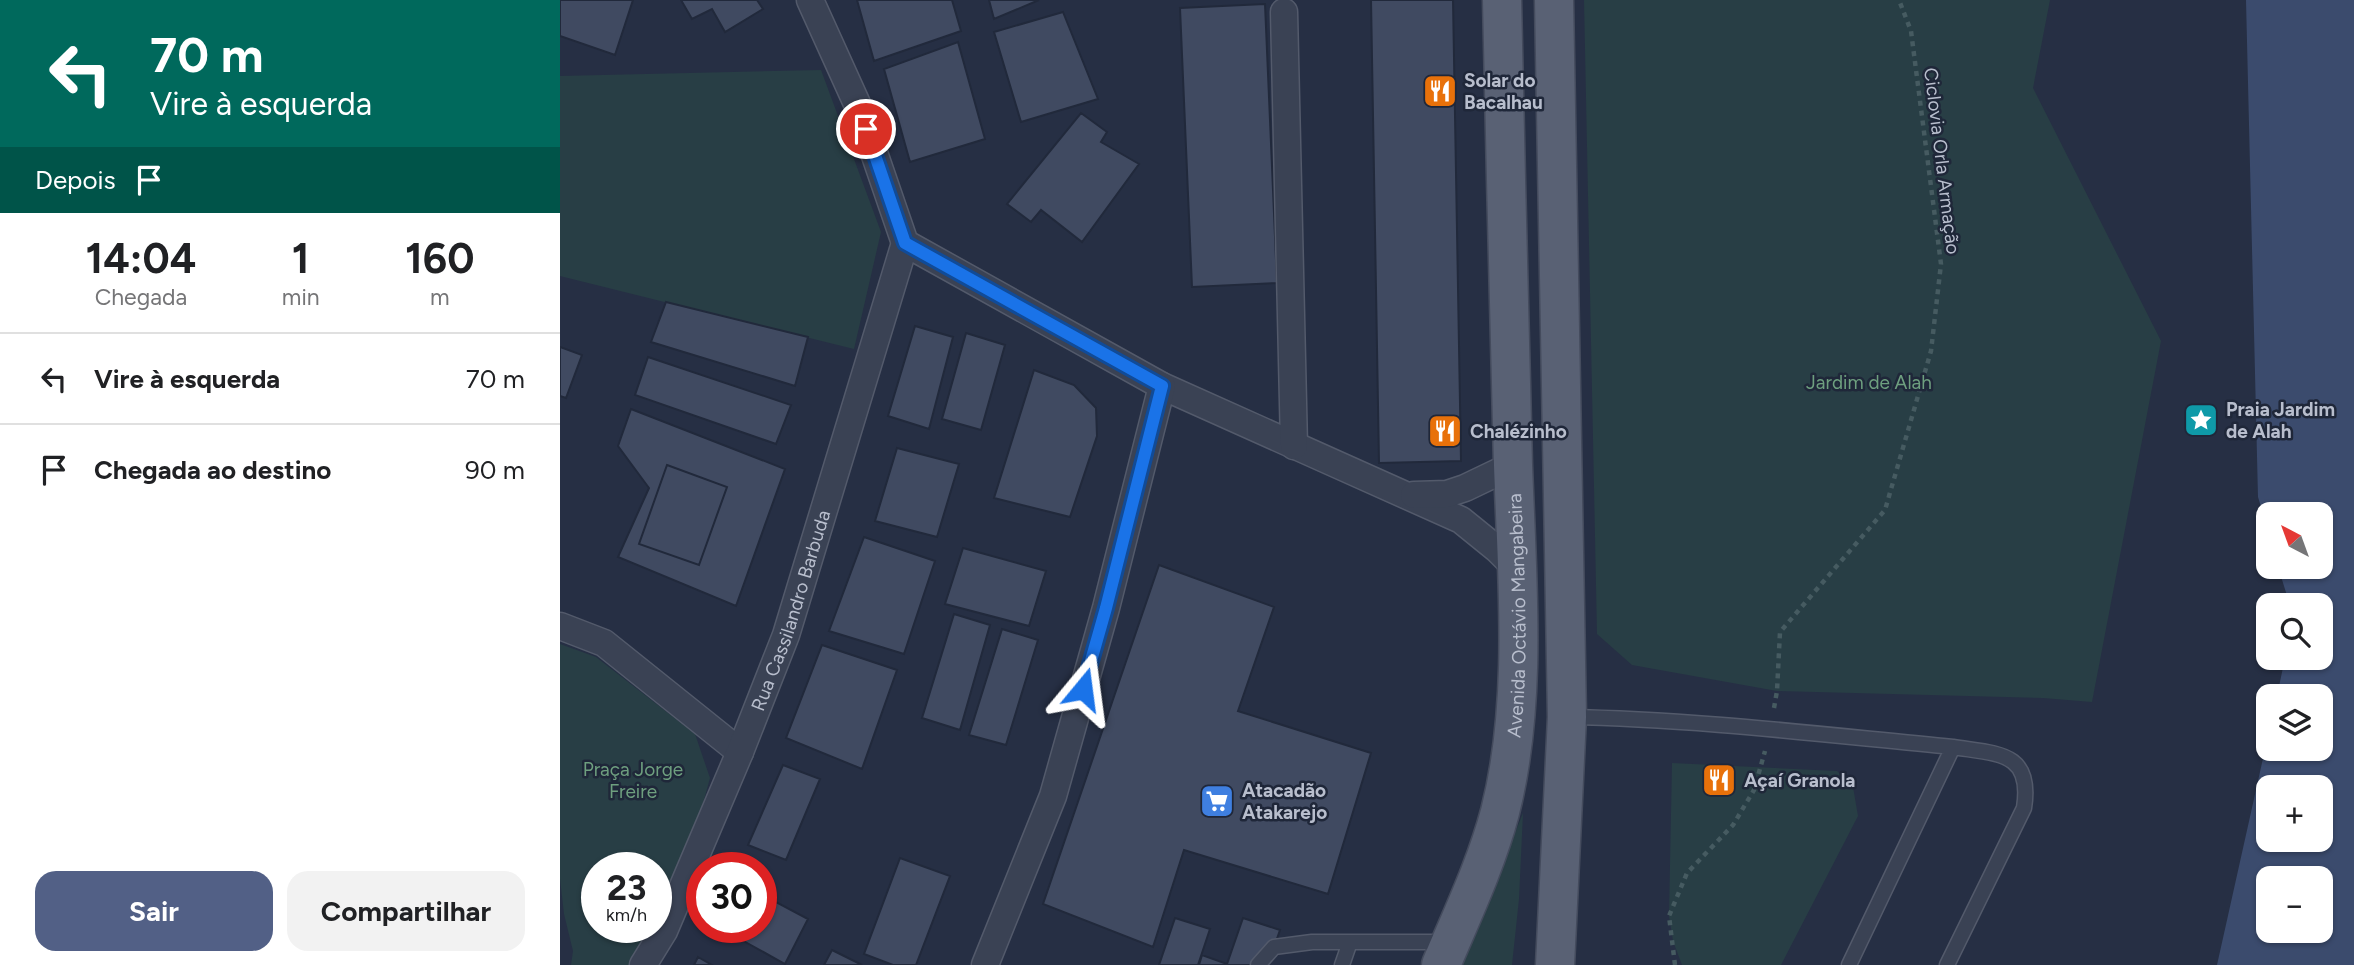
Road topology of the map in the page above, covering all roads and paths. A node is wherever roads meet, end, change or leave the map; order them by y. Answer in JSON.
{"nodes":[{"id":1,"x":810,"y":0,"type":"edge"},
{"id":2,"x":1502,"y":0,"type":"edge"},
{"id":3,"x":1554,"y":0,"type":"edge"},
{"id":4,"x":1899,"y":0,"type":"edge"},
{"id":5,"x":1284,"y":12,"type":"dead end"},
{"id":6,"x":905,"y":243,"type":"junction"},
{"id":7,"x":1162,"y":386,"type":"junction"},
{"id":8,"x":1294,"y":446,"type":"junction"},
{"id":9,"x":1513,"y":465,"type":"junction"},
{"id":10,"x":1409,"y":496,"type":"junction"},
{"id":11,"x":1518,"y":570,"type":"junction"},
{"id":12,"x":560,"y":626,"type":"edge"},
{"id":13,"x":1567,"y":718,"type":"junction"},
{"id":14,"x":1769,"y":729,"type":"junction"},
{"id":15,"x":1953,"y":747,"type":"junction"},
{"id":16,"x":740,"y":752,"type":"junction"},
{"id":17,"x":1350,"y":942,"type":"junction"},
{"id":18,"x":1446,"y":953,"type":"edge"},
{"id":19,"x":643,"y":965,"type":"edge"},
{"id":20,"x":985,"y":965,"type":"edge"},
{"id":21,"x":1258,"y":965,"type":"edge"},
{"id":22,"x":1342,"y":965,"type":"edge"},
{"id":23,"x":1555,"y":965,"type":"edge"},
{"id":24,"x":1675,"y":965,"type":"edge"},
{"id":25,"x":1849,"y":965,"type":"edge"},
{"id":26,"x":1947,"y":965,"type":"edge"}],
"edges":[{"from":1,"to":6,"type":"street"},
{"from":2,"to":9,"type":"main road","name":"Avenida Octávio Mangabeira"},
{"from":3,"to":13,"type":"main road"},
{"from":4,"to":14,"type":"path","name":"Ciclovia Orla Armação"},
{"from":5,"to":8,"type":"street"},
{"from":6,"to":7,"type":"street"},
{"from":6,"to":16,"type":"street","name":"Rua Cassilandro Barbuda"},
{"from":7,"to":8,"type":"street"},
{"from":7,"to":20,"type":"street"},
{"from":8,"to":10,"type":"street"},
{"from":9,"to":10,"type":"street"},
{"from":9,"to":11,"type":"main road","name":"Avenida Octávio Mangabeira"},
{"from":10,"to":11,"type":"street"},
{"from":11,"to":18,"type":"main road","name":"Avenida Octávio Mangabeira"},
{"from":12,"to":16,"type":"street"},
{"from":13,"to":14,"type":"lane"},
{"from":13,"to":23,"type":"main road"},
{"from":14,"to":15,"type":"lane"},
{"from":14,"to":24,"type":"path","name":"Ciclovia Orla Armação"},
{"from":15,"to":25,"type":"lane"},
{"from":15,"to":26,"type":"lane"},
{"from":16,"to":19,"type":"street","name":"Rua Cassilandro Barbuda"},
{"from":17,"to":18,"type":"lane"},
{"from":17,"to":21,"type":"lane"},
{"from":17,"to":22,"type":"lane"}]}
